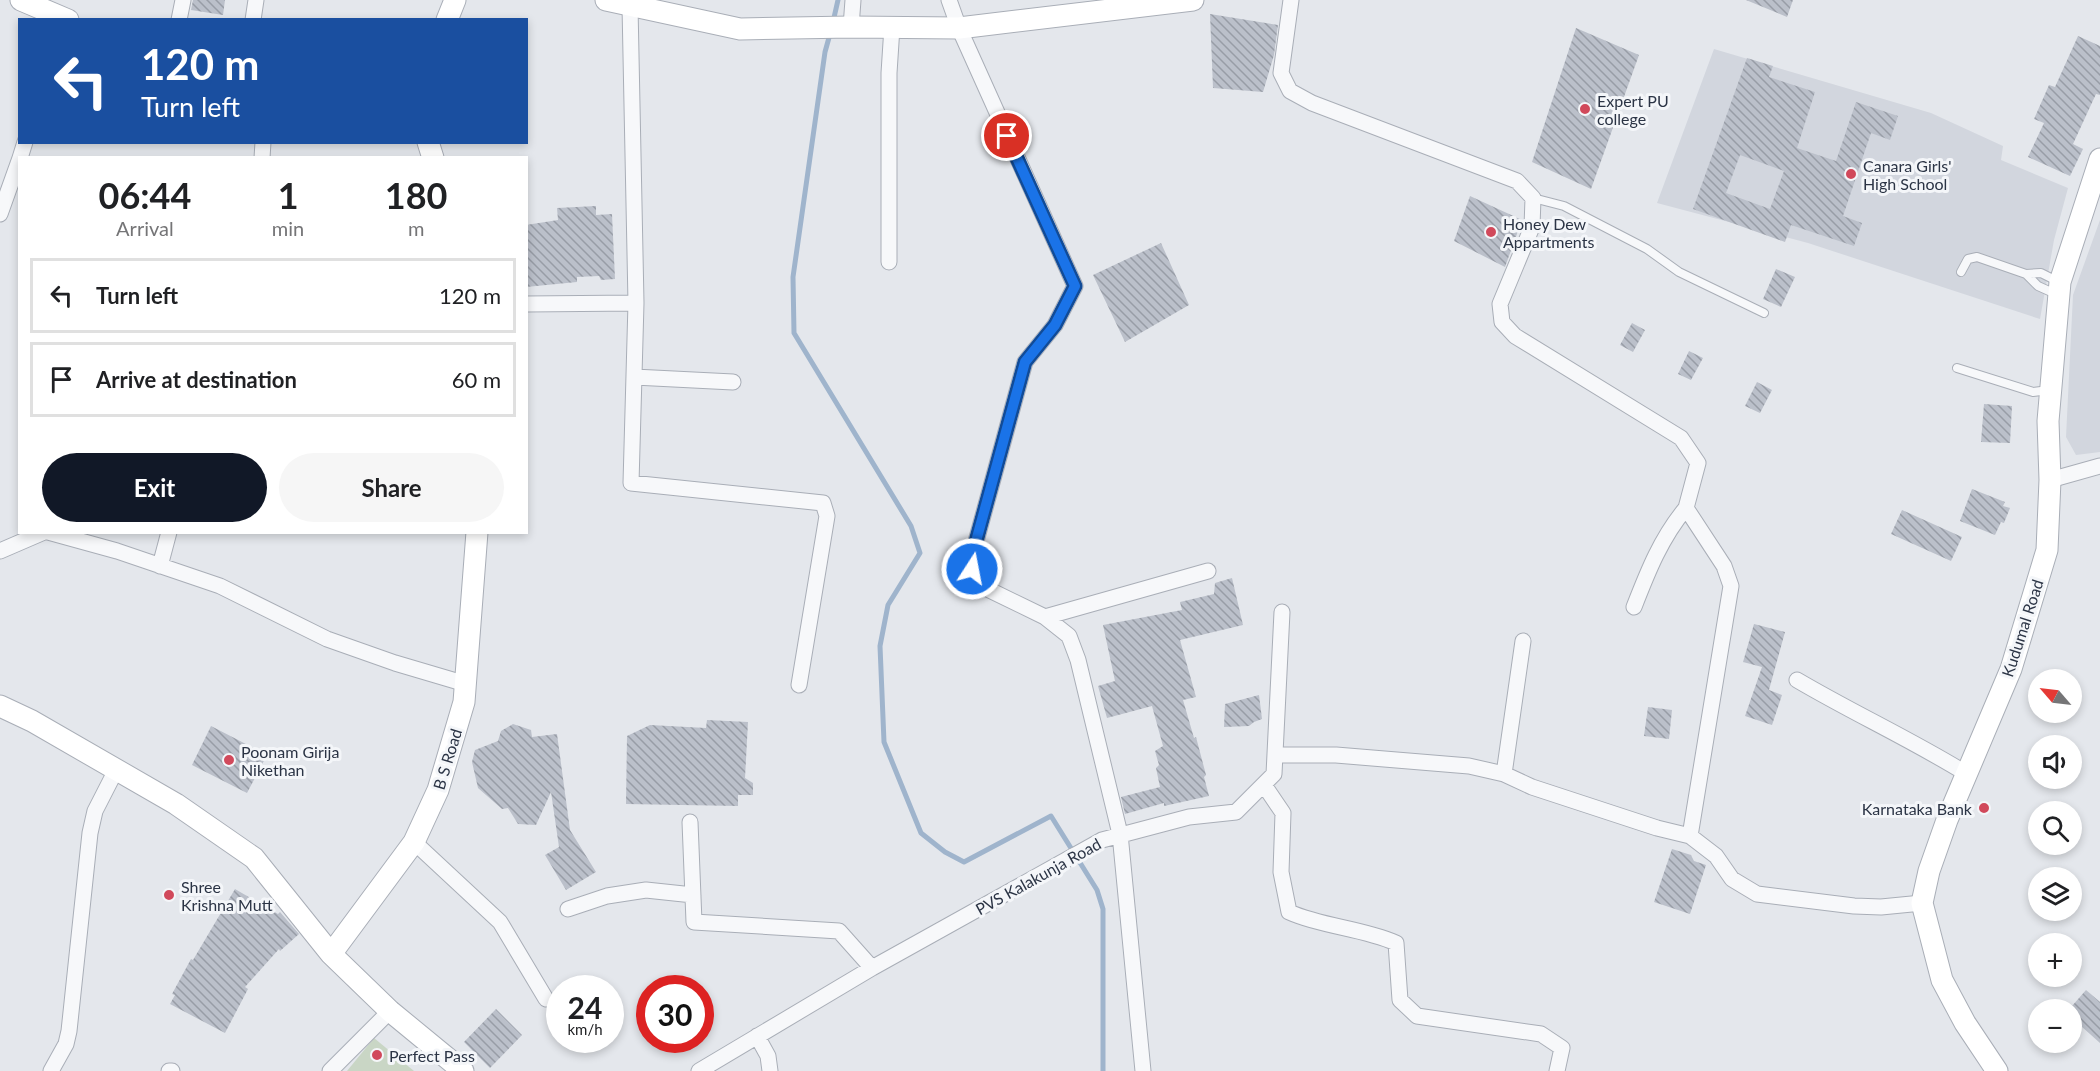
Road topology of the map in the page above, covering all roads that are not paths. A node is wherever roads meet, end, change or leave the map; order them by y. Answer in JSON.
{"nodes":[{"id":1,"x":21,"y":0,"type":"edge"},
{"id":2,"x":183,"y":0,"type":"edge"},
{"id":3,"x":256,"y":0,"type":"edge"},
{"id":4,"x":454,"y":0,"type":"edge"},
{"id":5,"x":606,"y":0,"type":"edge"},
{"id":6,"x":853,"y":0,"type":"edge"},
{"id":7,"x":949,"y":0,"type":"edge"},
{"id":8,"x":1193,"y":0,"type":"edge"},
{"id":9,"x":1291,"y":0,"type":"edge"},
{"id":10,"x":631,"y":3,"type":"edge"},
{"id":11,"x":66,"y":18,"type":"edge"},
{"id":12,"x":179,"y":18,"type":"edge"},
{"id":13,"x":253,"y":18,"type":"edge"},
{"id":14,"x":448,"y":18,"type":"edge"},
{"id":15,"x":848,"y":27,"type":"junction"},
{"id":16,"x":892,"y":27,"type":"junction"},
{"id":17,"x":959,"y":28,"type":"junction"},
{"id":18,"x":2100,"y":159,"type":"edge"},
{"id":19,"x":18,"y":164,"type":"edge"},
{"id":20,"x":1533,"y":198,"type":"junction"},
{"id":21,"x":0,"y":214,"type":"edge"},
{"id":22,"x":889,"y":262,"type":"dead end"},
{"id":23,"x":1961,"y":272,"type":"dead end"},
{"id":24,"x":2026,"y":274,"type":"junction"},
{"id":25,"x":2060,"y":289,"type":"junction"},
{"id":26,"x":636,"y":303,"type":"junction"},
{"id":27,"x":528,"y":304,"type":"edge"},
{"id":28,"x":1764,"y":313,"type":"dead end"},
{"id":29,"x":1957,"y":368,"type":"dead end"},
{"id":30,"x":634,"y":377,"type":"junction"},
{"id":31,"x":733,"y":382,"type":"dead end"},
{"id":32,"x":2051,"y":390,"type":"junction"},
{"id":33,"x":2100,"y":466,"type":"edge"},
{"id":34,"x":2050,"y":480,"type":"junction"},
{"id":35,"x":1686,"y":508,"type":"junction"},
{"id":36,"x":41,"y":534,"type":"edge"},
{"id":37,"x":53,"y":534,"type":"edge"},
{"id":38,"x":168,"y":534,"type":"edge"},
{"id":39,"x":477,"y":534,"type":"edge"},
{"id":40,"x":0,"y":551,"type":"edge"},
{"id":41,"x":160,"y":566,"type":"junction"},
{"id":42,"x":1208,"y":571,"type":"dead end"},
{"id":43,"x":1634,"y":607,"type":"dead end"},
{"id":44,"x":1282,"y":612,"type":"dead end"},
{"id":45,"x":1045,"y":617,"type":"junction"},
{"id":46,"x":1523,"y":641,"type":"dead end"},
{"id":47,"x":1797,"y":681,"type":"dead end"},
{"id":48,"x":466,"y":684,"type":"junction"},
{"id":49,"x":799,"y":685,"type":"dead end"},
{"id":50,"x":0,"y":706,"type":"edge"},
{"id":51,"x":1276,"y":755,"type":"junction"},
{"id":52,"x":116,"y":770,"type":"junction"},
{"id":53,"x":1504,"y":774,"type":"junction"},
{"id":54,"x":1967,"y":774,"type":"junction"},
{"id":55,"x":1264,"y":785,"type":"junction"},
{"id":56,"x":690,"y":822,"type":"dead end"},
{"id":57,"x":1120,"y":834,"type":"junction"},
{"id":58,"x":1690,"y":836,"type":"junction"},
{"id":59,"x":414,"y":842,"type":"junction"},
{"id":60,"x":693,"y":895,"type":"junction"},
{"id":61,"x":1922,"y":903,"type":"junction"},
{"id":62,"x":568,"y":909,"type":"dead end"},
{"id":63,"x":331,"y":954,"type":"junction"},
{"id":64,"x":872,"y":968,"type":"junction"},
{"id":65,"x":546,"y":999,"type":"dead end"},
{"id":66,"x":390,"y":1011,"type":"junction"},
{"id":67,"x":757,"y":1036,"type":"junction"},
{"id":68,"x":51,"y":1071,"type":"edge"},
{"id":69,"x":330,"y":1071,"type":"edge"},
{"id":70,"x":463,"y":1071,"type":"edge"},
{"id":71,"x":699,"y":1071,"type":"edge"},
{"id":72,"x":770,"y":1071,"type":"edge"},
{"id":73,"x":1143,"y":1071,"type":"edge"},
{"id":74,"x":1557,"y":1071,"type":"edge"},
{"id":75,"x":1997,"y":1071,"type":"edge"}],
"edges":[{"from":1,"to":11,"type":"street"},
{"from":2,"to":12,"type":"street"},
{"from":3,"to":13,"type":"street"},
{"from":4,"to":14,"type":"street"},
{"from":5,"to":10,"type":"street"},
{"from":6,"to":15,"type":"street"},
{"from":7,"to":17,"type":"street"},
{"from":8,"to":17,"type":"street"},
{"from":9,"to":20,"type":"street"},
{"from":10,"to":15,"type":"street"},
{"from":10,"to":26,"type":"street"},
{"from":15,"to":16,"type":"street"},
{"from":16,"to":17,"type":"street"},
{"from":16,"to":22,"type":"street"},
{"from":17,"to":45,"type":"street"},
{"from":18,"to":25,"type":"street","name":"Kudumal Road"},
{"from":19,"to":21,"type":"street"},
{"from":20,"to":28,"type":"lane"},
{"from":20,"to":35,"type":"street"},
{"from":23,"to":24,"type":"lane"},
{"from":24,"to":25,"type":"lane"},
{"from":24,"to":25,"type":"lane"},
{"from":25,"to":32,"type":"street","name":"Kudumal Road"},
{"from":26,"to":27,"type":"street"},
{"from":26,"to":30,"type":"street"},
{"from":29,"to":32,"type":"lane"},
{"from":30,"to":31,"type":"street"},
{"from":30,"to":49,"type":"street"},
{"from":32,"to":34,"type":"street","name":"Kudumal Road"},
{"from":33,"to":34,"type":"street"},
{"from":34,"to":54,"type":"street","name":"Kudumal Road"},
{"from":35,"to":43,"type":"street"},
{"from":35,"to":58,"type":"street"},
{"from":36,"to":40,"type":"street"},
{"from":37,"to":41,"type":"street"},
{"from":38,"to":41,"type":"street"},
{"from":39,"to":48,"type":"street","name":"B S Road"},
{"from":41,"to":48,"type":"street"},
{"from":42,"to":45,"type":"street"},
{"from":44,"to":51,"type":"street","name":"PVS Kalakunja Road"},
{"from":45,"to":57,"type":"street"},
{"from":46,"to":53,"type":"street"},
{"from":47,"to":54,"type":"street"},
{"from":48,"to":59,"type":"street","name":"B S Road"},
{"from":50,"to":52,"type":"street"},
{"from":51,"to":53,"type":"street"},
{"from":51,"to":55,"type":"street","name":"PVS Kalakunja Road"},
{"from":52,"to":63,"type":"street"},
{"from":52,"to":68,"type":"street"},
{"from":53,"to":58,"type":"street"},
{"from":54,"to":61,"type":"street","name":"Kudumal Road"},
{"from":55,"to":57,"type":"street","name":"PVS Kalakunja Road"},
{"from":55,"to":74,"type":"street"},
{"from":56,"to":60,"type":"street"},
{"from":57,"to":64,"type":"street","name":"PVS Kalakunja Road"},
{"from":57,"to":73,"type":"street"},
{"from":58,"to":61,"type":"street"},
{"from":59,"to":63,"type":"street","name":"B S Road"},
{"from":59,"to":65,"type":"street"},
{"from":60,"to":62,"type":"street"},
{"from":60,"to":64,"type":"street"},
{"from":61,"to":75,"type":"street","name":"Kudumal Road"},
{"from":63,"to":66,"type":"street"},
{"from":64,"to":67,"type":"street","name":"PVS Kalakunja Road"},
{"from":66,"to":69,"type":"street"},
{"from":66,"to":70,"type":"street"},
{"from":67,"to":71,"type":"street","name":"PVS Kalakunja Road"},
{"from":67,"to":72,"type":"street"}]}
